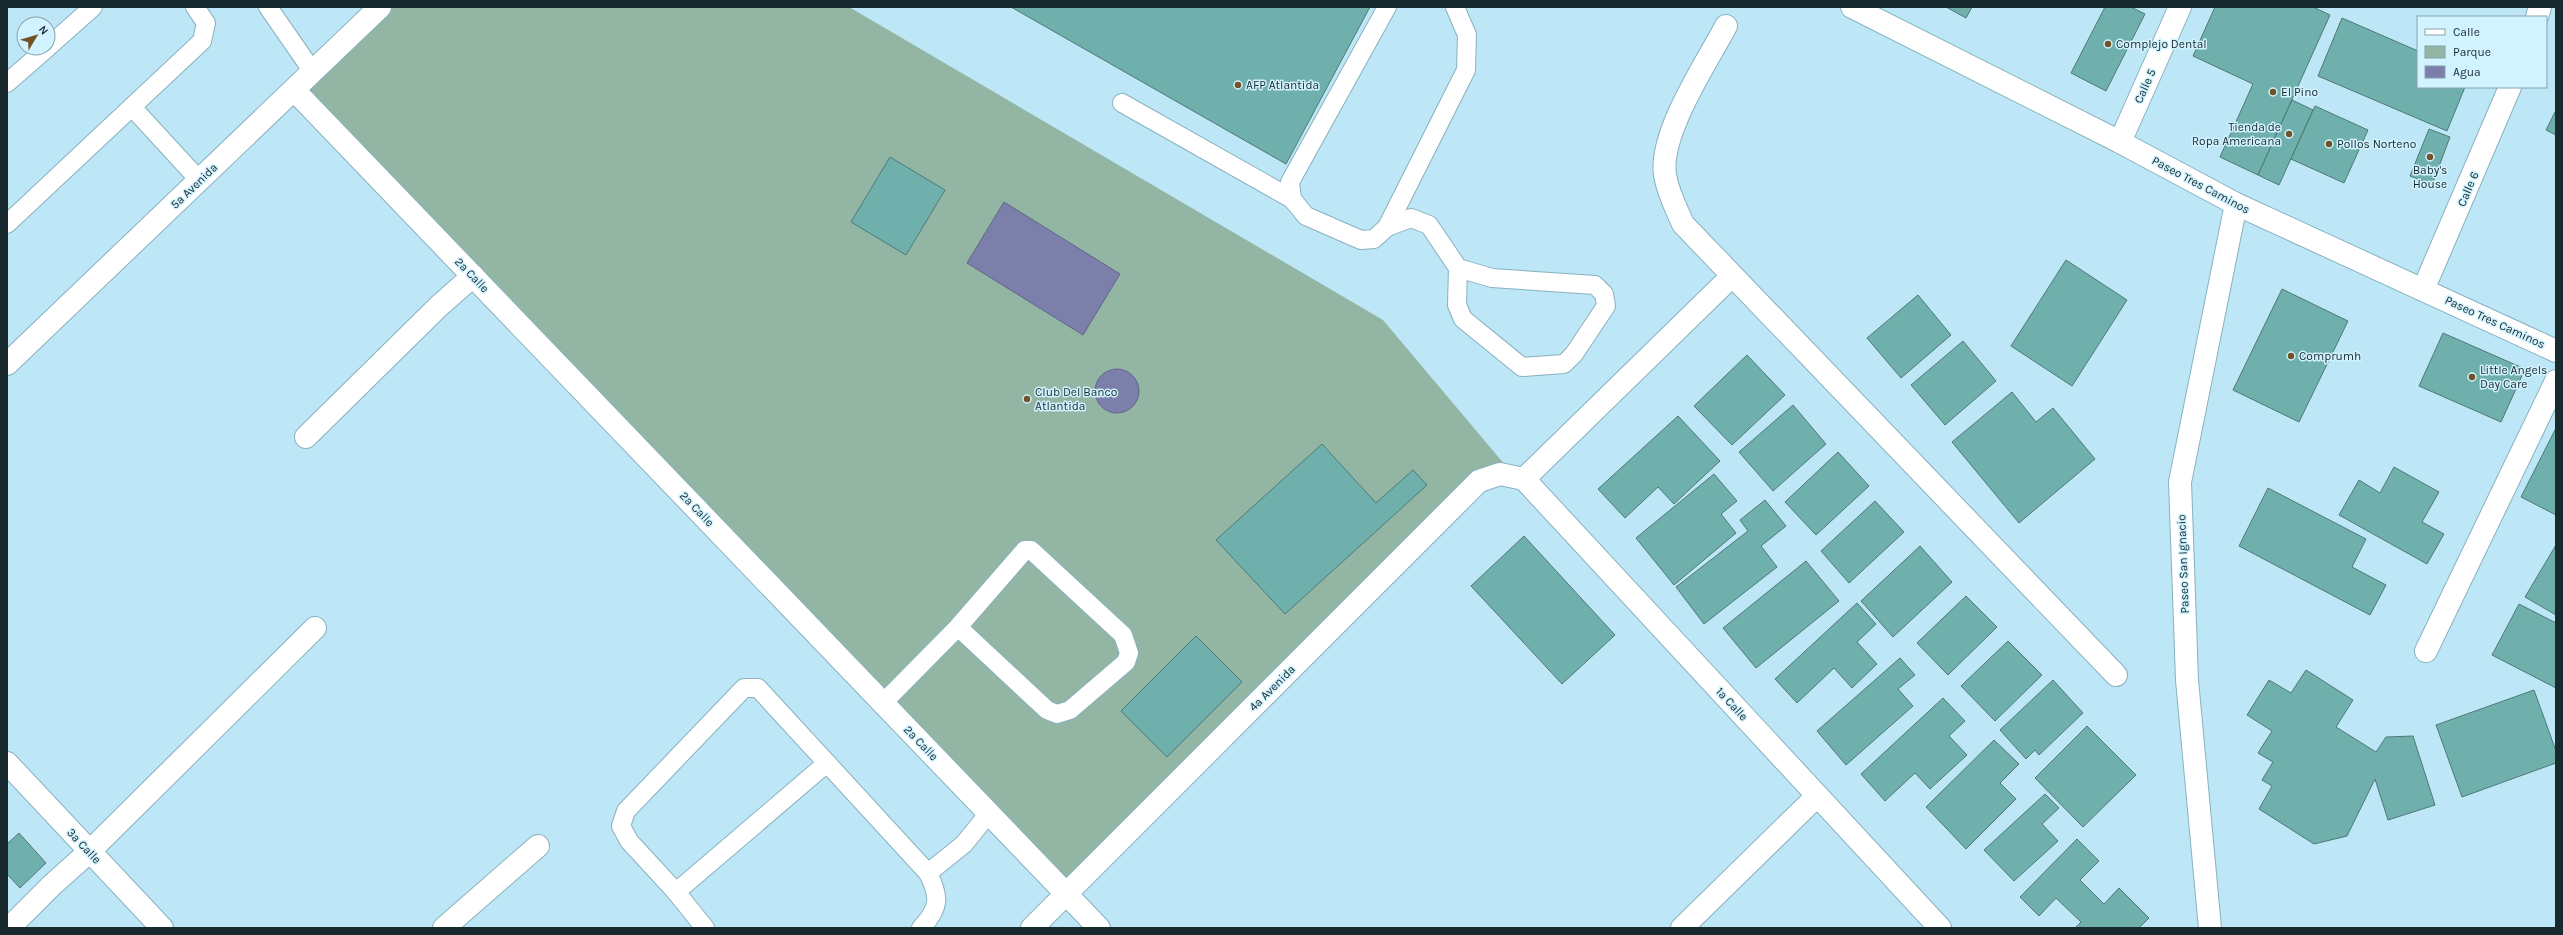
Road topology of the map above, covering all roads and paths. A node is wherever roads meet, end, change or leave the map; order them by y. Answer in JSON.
{"nodes":[{"id":1,"x":93,"y":7,"type":"edge"},
{"id":2,"x":195,"y":7,"type":"edge"},
{"id":3,"x":268,"y":7,"type":"edge"},
{"id":4,"x":380,"y":7,"type":"edge"},
{"id":5,"x":1387,"y":7,"type":"edge"},
{"id":6,"x":1454,"y":7,"type":"edge"},
{"id":7,"x":1852,"y":7,"type":"edge"},
{"id":8,"x":2180,"y":7,"type":"edge"},
{"id":9,"x":1726,"y":26,"type":"dead end"},
{"id":10,"x":56,"y":39,"type":"edge"},
{"id":11,"x":37,"y":56,"type":"edge"},
{"id":12,"x":313,"y":72,"type":"junction"},
{"id":13,"x":7,"y":83,"type":"edge"},
{"id":14,"x":2510,"y":88,"type":"edge"},
{"id":15,"x":294,"y":90,"type":"junction"},
{"id":16,"x":1122,"y":103,"type":"dead end"},
{"id":17,"x":132,"y":107,"type":"junction"},
{"id":18,"x":2120,"y":142,"type":"junction"},
{"id":19,"x":200,"y":181,"type":"junction"},
{"id":20,"x":1292,"y":199,"type":"junction"},
{"id":21,"x":2236,"y":204,"type":"junction"},
{"id":22,"x":7,"y":224,"type":"edge"},
{"id":23,"x":1387,"y":227,"type":"junction"},
{"id":24,"x":1458,"y":268,"type":"junction"},
{"id":25,"x":473,"y":276,"type":"junction"},
{"id":26,"x":1732,"y":276,"type":"junction"},
{"id":27,"x":2423,"y":290,"type":"junction"},
{"id":28,"x":2556,"y":351,"type":"edge"},
{"id":29,"x":7,"y":364,"type":"edge"},
{"id":30,"x":2556,"y":381,"type":"edge"},
{"id":31,"x":306,"y":437,"type":"dead end"},
{"id":32,"x":1524,"y":479,"type":"junction"},
{"id":33,"x":958,"y":627,"type":"junction"},
{"id":34,"x":315,"y":628,"type":"dead end"},
{"id":35,"x":2426,"y":651,"type":"dead end"},
{"id":36,"x":2116,"y":675,"type":"dead end"},
{"id":37,"x":884,"y":703,"type":"junction"},
{"id":38,"x":7,"y":762,"type":"edge"},
{"id":39,"x":827,"y":763,"type":"junction"},
{"id":40,"x":1817,"y":796,"type":"junction"},
{"id":41,"x":989,"y":813,"type":"junction"},
{"id":42,"x":538,"y":846,"type":"dead end"},
{"id":43,"x":89,"y":852,"type":"junction"},
{"id":44,"x":928,"y":873,"type":"junction"},
{"id":45,"x":676,"y":892,"type":"junction"},
{"id":46,"x":1066,"y":893,"type":"junction"},
{"id":47,"x":927,"y":926,"type":"edge"},
{"id":48,"x":9,"y":928,"type":"edge"},
{"id":49,"x":162,"y":928,"type":"edge"},
{"id":50,"x":444,"y":928,"type":"edge"},
{"id":51,"x":705,"y":928,"type":"edge"},
{"id":52,"x":1032,"y":928,"type":"edge"},
{"id":53,"x":1099,"y":928,"type":"edge"},
{"id":54,"x":1682,"y":928,"type":"edge"},
{"id":55,"x":1940,"y":928,"type":"edge"},
{"id":56,"x":2210,"y":928,"type":"edge"}],
"edges":[{"from":1,"to":10,"type":"lane"},
{"from":2,"to":17,"type":"lane"},
{"from":3,"to":12,"type":"lane"},
{"from":4,"to":12,"type":"street","name":"5a Avenida"},
{"from":5,"to":20,"type":"lane"},
{"from":6,"to":23,"type":"lane"},
{"from":7,"to":18,"type":"street","name":"Paseo Tres Caminos"},
{"from":8,"to":18,"type":"street","name":"Calle 5"},
{"from":9,"to":26,"type":"street"},
{"from":11,"to":13,"type":"lane"},
{"from":12,"to":15,"type":"street","name":"5a Avenida"},
{"from":14,"to":27,"type":"street","name":"Calle 6"},
{"from":15,"to":19,"type":"street","name":"5a Avenida"},
{"from":15,"to":25,"type":"street","name":"2a Calle"},
{"from":16,"to":20,"type":"lane"},
{"from":17,"to":19,"type":"lane"},
{"from":17,"to":22,"type":"lane"},
{"from":18,"to":21,"type":"street","name":"Paseo Tres Caminos"},
{"from":19,"to":29,"type":"street","name":"5a Avenida"},
{"from":20,"to":23,"type":"lane"},
{"from":21,"to":27,"type":"street","name":"Paseo Tres Caminos"},
{"from":21,"to":56,"type":"street","name":"Paseo San Ignacio"},
{"from":23,"to":24,"type":"lane"},
{"from":24,"to":24,"type":"lane"},
{"from":25,"to":31,"type":"street"},
{"from":25,"to":37,"type":"street","name":"2a Calle"},
{"from":26,"to":32,"type":"street"},
{"from":26,"to":36,"type":"street"},
{"from":27,"to":28,"type":"street","name":"Paseo Tres Caminos"},
{"from":30,"to":35,"type":"street"},
{"from":32,"to":40,"type":"street","name":"1a Calle"},
{"from":32,"to":46,"type":"street","name":"4a Avenida"},
{"from":33,"to":33,"type":"lane"},
{"from":33,"to":37,"type":"lane"},
{"from":34,"to":43,"type":"street"},
{"from":37,"to":41,"type":"street","name":"2a Calle"},
{"from":38,"to":43,"type":"street","name":"3a Calle"},
{"from":39,"to":44,"type":"lane"},
{"from":39,"to":45,"type":"lane"},
{"from":39,"to":45,"type":"lane"},
{"from":40,"to":54,"type":"street"},
{"from":40,"to":55,"type":"street","name":"1a Calle"},
{"from":41,"to":44,"type":"lane"},
{"from":41,"to":46,"type":"street","name":"2a Calle"},
{"from":42,"to":50,"type":"street"},
{"from":43,"to":48,"type":"street"},
{"from":43,"to":49,"type":"street","name":"3a Calle"},
{"from":44,"to":47,"type":"lane"},
{"from":45,"to":51,"type":"lane"},
{"from":46,"to":52,"type":"street","name":"4a Avenida"},
{"from":46,"to":53,"type":"street","name":"2a Calle"}]}
